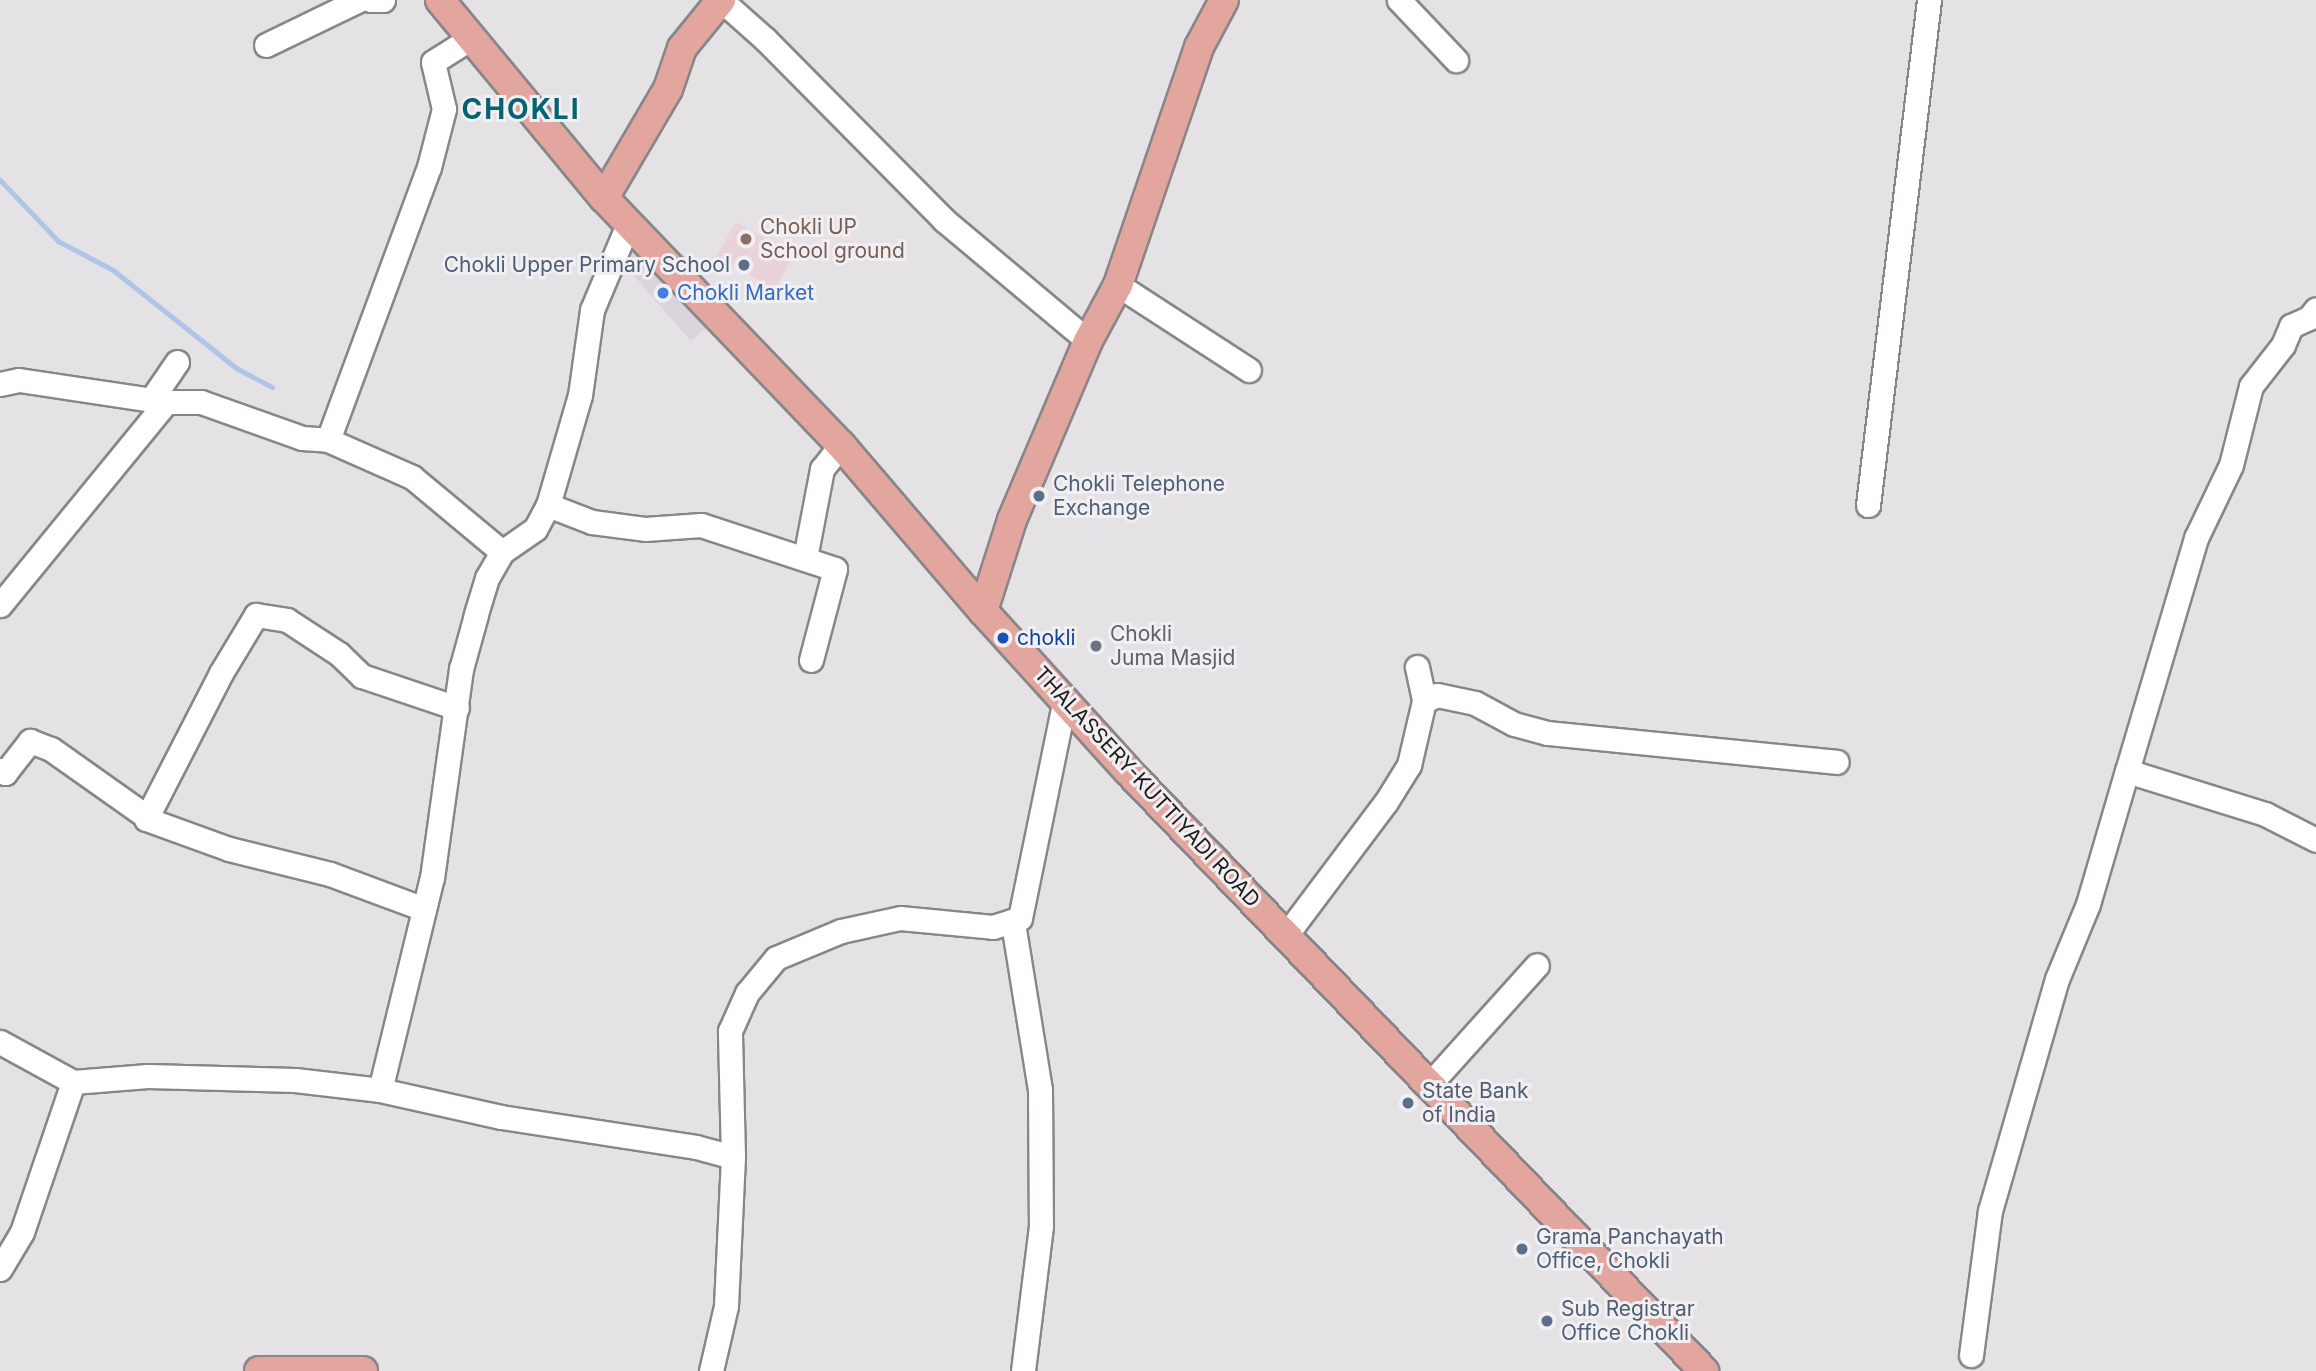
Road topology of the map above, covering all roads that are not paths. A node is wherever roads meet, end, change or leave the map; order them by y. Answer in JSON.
{"nodes":[{"id":1,"x":359,"y":0,"type":"edge"},
{"id":2,"x":371,"y":0,"type":"edge"},
{"id":3,"x":383,"y":0,"type":"edge"},
{"id":4,"x":440,"y":0,"type":"edge"},
{"id":5,"x":721,"y":0,"type":"edge"},
{"id":6,"x":1224,"y":0,"type":"edge"},
{"id":7,"x":1399,"y":0,"type":"edge"},
{"id":8,"x":1929,"y":0,"type":"edge"},
{"id":9,"x":471,"y":38,"type":"junction"},
{"id":10,"x":267,"y":45,"type":"dead end"},
{"id":11,"x":1456,"y":60,"type":"dead end"},
{"id":12,"x":604,"y":198,"type":"junction"},
{"id":13,"x":629,"y":222,"type":"junction"},
{"id":14,"x":1118,"y":285,"type":"junction"},
{"id":15,"x":2316,"y":309,"type":"edge"},
{"id":16,"x":1088,"y":341,"type":"junction"},
{"id":17,"x":177,"y":362,"type":"dead end"},
{"id":18,"x":1249,"y":370,"type":"dead end"},
{"id":19,"x":0,"y":384,"type":"edge"},
{"id":20,"x":158,"y":401,"type":"junction"},
{"id":21,"x":328,"y":440,"type":"junction"},
{"id":22,"x":841,"y":445,"type":"junction"},
{"id":23,"x":548,"y":505,"type":"junction"},
{"id":24,"x":1868,"y":505,"type":"dead end"},
{"id":25,"x":502,"y":552,"type":"junction"},
{"id":26,"x":805,"y":558,"type":"junction"},
{"id":27,"x":0,"y":605,"type":"edge"},
{"id":28,"x":983,"y":611,"type":"junction"},
{"id":29,"x":810,"y":660,"type":"dead end"},
{"id":30,"x":1417,"y":667,"type":"dead end"},
{"id":31,"x":1065,"y":699,"type":"junction"},
{"id":32,"x":1424,"y":701,"type":"junction"},
{"id":33,"x":457,"y":708,"type":"junction"},
{"id":34,"x":1837,"y":762,"type":"dead end"},
{"id":35,"x":0,"y":770,"type":"edge"},
{"id":36,"x":2127,"y":771,"type":"junction"},
{"id":37,"x":147,"y":817,"type":"junction"},
{"id":38,"x":2316,"y":840,"type":"edge"},
{"id":39,"x":424,"y":909,"type":"junction"},
{"id":40,"x":1013,"y":923,"type":"junction"},
{"id":41,"x":1286,"y":935,"type":"junction"},
{"id":42,"x":1537,"y":965,"type":"dead end"},
{"id":43,"x":0,"y":1042,"type":"edge"},
{"id":44,"x":73,"y":1082,"type":"junction"},
{"id":45,"x":1429,"y":1085,"type":"junction"},
{"id":46,"x":380,"y":1090,"type":"junction"},
{"id":47,"x":733,"y":1157,"type":"junction"},
{"id":48,"x":0,"y":1269,"type":"edge"},
{"id":49,"x":1971,"y":1355,"type":"dead end"},
{"id":50,"x":259,"y":1371,"type":"edge"},
{"id":51,"x":363,"y":1371,"type":"edge"},
{"id":52,"x":711,"y":1371,"type":"edge"},
{"id":53,"x":1023,"y":1371,"type":"edge"},
{"id":54,"x":1704,"y":1371,"type":"edge"}],
"edges":[{"from":1,"to":10,"type":"street"},
{"from":2,"to":3,"type":"street"},
{"from":4,"to":9,"type":"main road","name":"THALASSERY-KUTTIYADI ROAD"},
{"from":5,"to":12,"type":"main road"},
{"from":5,"to":16,"type":"street"},
{"from":6,"to":14,"type":"main road"},
{"from":7,"to":11,"type":"street"},
{"from":8,"to":24,"type":"street"},
{"from":9,"to":12,"type":"main road","name":"THALASSERY-KUTTIYADI ROAD"},
{"from":9,"to":21,"type":"street"},
{"from":12,"to":13,"type":"main road","name":"THALASSERY-KUTTIYADI ROAD"},
{"from":13,"to":22,"type":"main road","name":"THALASSERY-KUTTIYADI ROAD"},
{"from":13,"to":23,"type":"street"},
{"from":14,"to":16,"type":"main road"},
{"from":14,"to":18,"type":"street"},
{"from":15,"to":36,"type":"street"},
{"from":16,"to":28,"type":"main road"},
{"from":17,"to":20,"type":"street"},
{"from":19,"to":20,"type":"street"},
{"from":20,"to":21,"type":"street"},
{"from":20,"to":27,"type":"street"},
{"from":21,"to":25,"type":"street"},
{"from":22,"to":26,"type":"street"},
{"from":22,"to":28,"type":"main road","name":"THALASSERY-KUTTIYADI ROAD"},
{"from":23,"to":25,"type":"street"},
{"from":23,"to":26,"type":"street"},
{"from":25,"to":33,"type":"street"},
{"from":26,"to":29,"type":"street"},
{"from":28,"to":31,"type":"main road","name":"THALASSERY-KUTTIYADI ROAD"},
{"from":30,"to":32,"type":"street"},
{"from":31,"to":40,"type":"street"},
{"from":31,"to":41,"type":"main road","name":"THALASSERY-KUTTIYADI ROAD"},
{"from":32,"to":34,"type":"street"},
{"from":32,"to":41,"type":"street"},
{"from":33,"to":37,"type":"street"},
{"from":33,"to":39,"type":"street"},
{"from":35,"to":37,"type":"street"},
{"from":36,"to":38,"type":"street"},
{"from":36,"to":49,"type":"street"},
{"from":37,"to":39,"type":"street"},
{"from":39,"to":46,"type":"street"},
{"from":40,"to":47,"type":"street"},
{"from":40,"to":53,"type":"street"},
{"from":41,"to":45,"type":"main road","name":"THALASSERY-KUTTIYADI ROAD"},
{"from":42,"to":45,"type":"street"},
{"from":43,"to":44,"type":"street"},
{"from":44,"to":46,"type":"street"},
{"from":44,"to":48,"type":"street"},
{"from":45,"to":54,"type":"main road","name":"THALASSERY-KUTTIYADI ROAD"},
{"from":46,"to":47,"type":"street"},
{"from":47,"to":52,"type":"street"},
{"from":50,"to":51,"type":"main road"}]}
